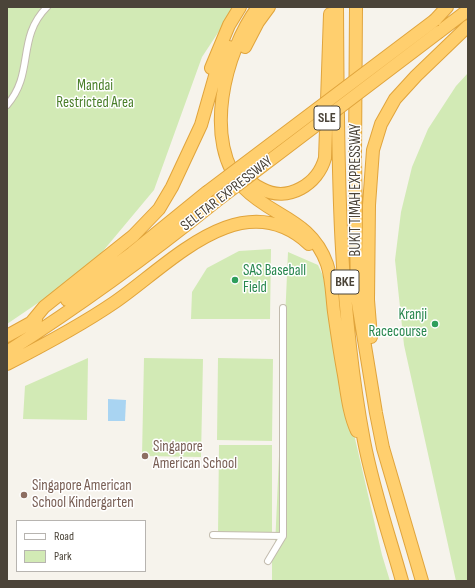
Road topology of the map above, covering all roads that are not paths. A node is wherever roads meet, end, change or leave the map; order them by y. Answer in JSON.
{"nodes":[{"id":1,"x":47,"y":7,"type":"edge"},
{"id":2,"x":240,"y":7,"type":"edge"},
{"id":3,"x":253,"y":7,"type":"edge"},
{"id":4,"x":258,"y":7,"type":"edge"},
{"id":5,"x":269,"y":7,"type":"edge"},
{"id":6,"x":330,"y":7,"type":"edge"},
{"id":7,"x":337,"y":7,"type":"edge"},
{"id":8,"x":356,"y":7,"type":"edge"},
{"id":9,"x":363,"y":7,"type":"edge"},
{"id":10,"x":447,"y":7,"type":"edge"},
{"id":11,"x":462,"y":7,"type":"edge"},
{"id":12,"x":468,"y":10,"type":"edge"},
{"id":13,"x":468,"y":26,"type":"edge"},
{"id":14,"x":439,"y":27,"type":"junction"},
{"id":15,"x":355,"y":92,"type":"junction"},
{"id":16,"x":7,"y":105,"type":"edge"},
{"id":17,"x":195,"y":137,"type":"junction"},
{"id":18,"x":332,"y":288,"type":"junction"},
{"id":19,"x":283,"y":308,"type":"dead end"},
{"id":20,"x":30,"y":324,"type":"junction"},
{"id":21,"x":7,"y":336,"type":"edge"},
{"id":22,"x":7,"y":352,"type":"edge"},
{"id":23,"x":7,"y":364,"type":"edge"},
{"id":24,"x":370,"y":372,"type":"junction"},
{"id":25,"x":364,"y":442,"type":"junction"},
{"id":26,"x":213,"y":535,"type":"dead end"},
{"id":27,"x":283,"y":536,"type":"junction"},
{"id":28,"x":268,"y":561,"type":"dead end"},
{"id":29,"x":402,"y":581,"type":"edge"},
{"id":30,"x":422,"y":581,"type":"edge"}],
"edges":[{"from":1,"to":16,"type":"street"},
{"from":2,"to":17,"type":"highway"},
{"from":3,"to":17,"type":"highway"},
{"from":4,"to":18,"type":"highway"},
{"from":5,"to":6,"type":"highway"},
{"from":7,"to":25,"type":"highway","name":"BUKIT TIMAH EXPRESSWAY","number":"BKE"},
{"from":8,"to":15,"type":"highway","name":"BUKIT TIMAH EXPRESSWAY","number":"BKE"},
{"from":9,"to":15,"type":"highway"},
{"from":10,"to":14,"type":"highway"},
{"from":11,"to":14,"type":"highway"},
{"from":12,"to":14,"type":"highway"},
{"from":13,"to":24,"type":"highway"},
{"from":14,"to":20,"type":"highway","bridge":true},
{"from":14,"to":22,"type":"highway","name":"SELETAR EXPRESSWAY","number":"SLE","bridge":true},
{"from":15,"to":24,"type":"highway","name":"BUKIT TIMAH EXPRESSWAY","number":"BKE"},
{"from":17,"to":20,"type":"highway"},
{"from":18,"to":23,"type":"highway"},
{"from":18,"to":25,"type":"highway"},
{"from":19,"to":27,"type":"street"},
{"from":20,"to":21,"type":"highway"},
{"from":24,"to":30,"type":"highway","name":"BUKIT TIMAH EXPRESSWAY","number":"BKE"},
{"from":25,"to":29,"type":"highway","name":"BUKIT TIMAH EXPRESSWAY","number":"BKE"},
{"from":26,"to":27,"type":"street"},
{"from":27,"to":28,"type":"street"}]}
